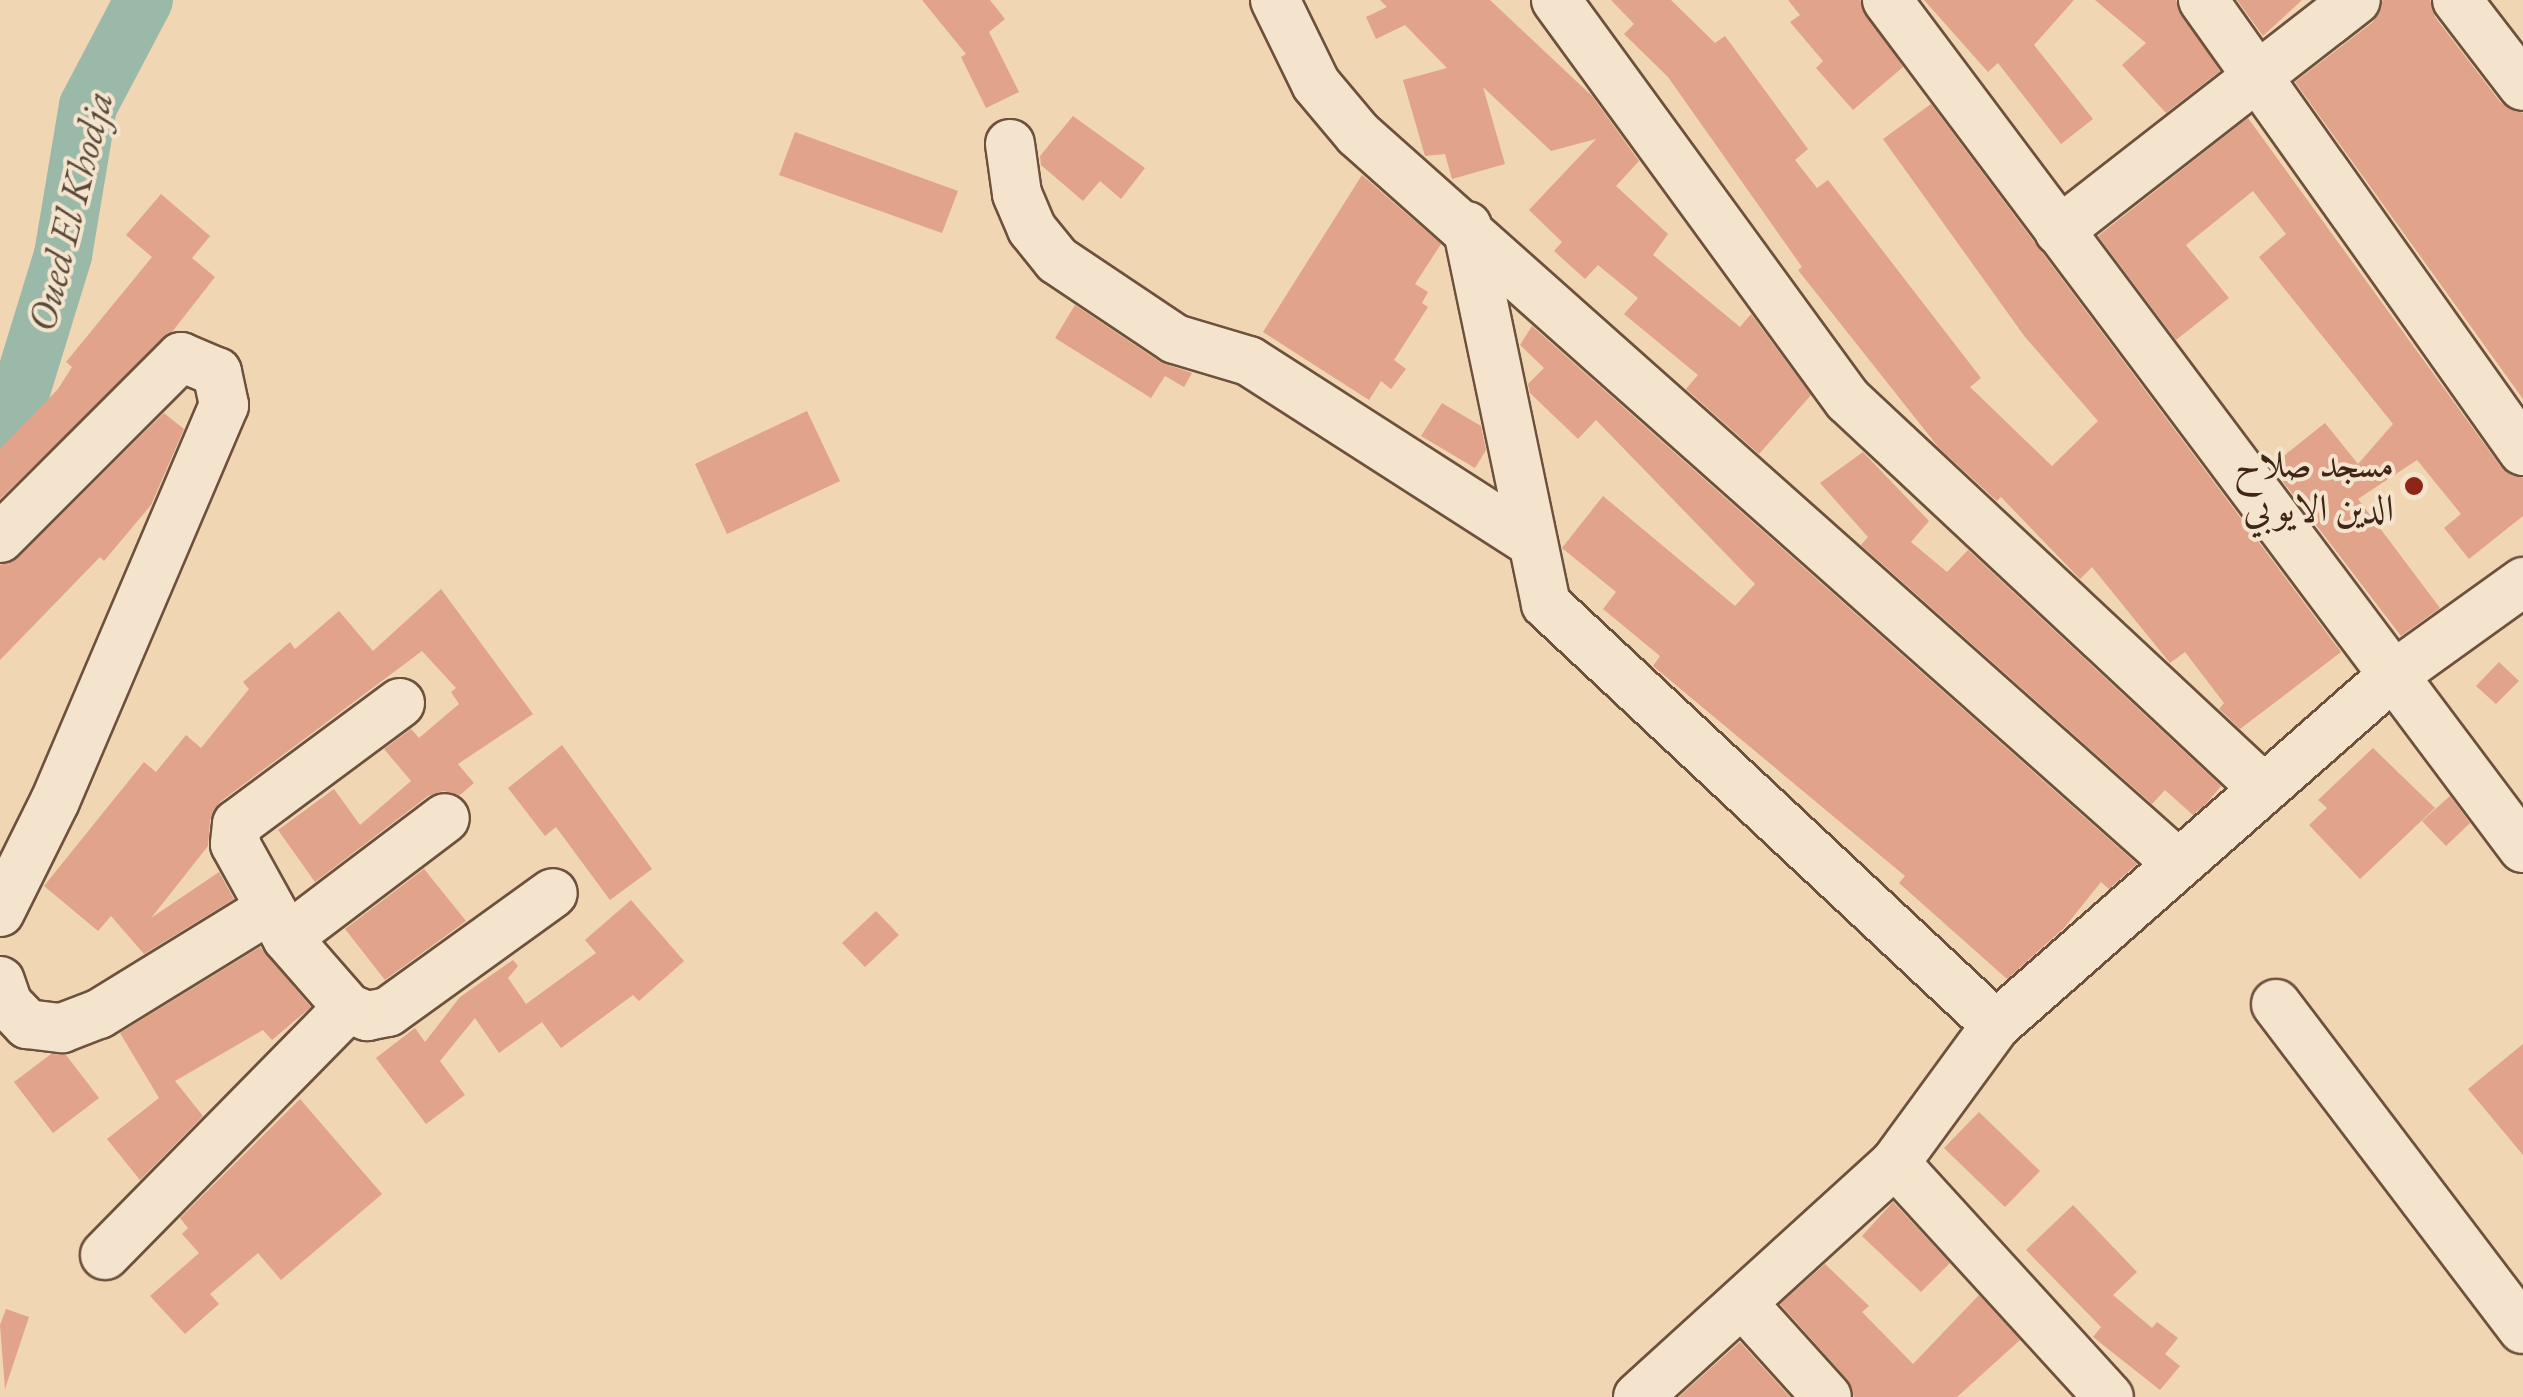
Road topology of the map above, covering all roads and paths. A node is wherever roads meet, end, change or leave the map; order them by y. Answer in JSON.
{"nodes":[{"id":1,"x":1275,"y":0,"type":"edge"},
{"id":2,"x":1556,"y":0,"type":"edge"},
{"id":3,"x":1887,"y":0,"type":"edge"},
{"id":4,"x":2203,"y":0,"type":"edge"},
{"id":5,"x":2356,"y":0,"type":"edge"},
{"id":6,"x":2456,"y":0,"type":"edge"},
{"id":7,"x":2259,"y":81,"type":"junction"},
{"id":8,"x":2523,"y":86,"type":"edge"},
{"id":9,"x":1010,"y":144,"type":"dead end"},
{"id":10,"x":1468,"y":226,"type":"junction"},
{"id":11,"x":2059,"y":231,"type":"junction"},
{"id":12,"x":2523,"y":451,"type":"edge"},
{"id":13,"x":0,"y":538,"type":"edge"},
{"id":14,"x":1533,"y":543,"type":"junction"},
{"id":15,"x":2523,"y":582,"type":"edge"},
{"id":16,"x":2391,"y":677,"type":"junction"},
{"id":17,"x":400,"y":703,"type":"dead end"},
{"id":18,"x":2263,"y":788,"type":"junction"},
{"id":19,"x":445,"y":818,"type":"dead end"},
{"id":20,"x":2523,"y":848,"type":"edge"},
{"id":21,"x":2176,"y":862,"type":"junction"},
{"id":22,"x":552,"y":892,"type":"dead end"},
{"id":23,"x":0,"y":912,"type":"edge"},
{"id":24,"x":278,"y":924,"type":"junction"},
{"id":25,"x":0,"y":981,"type":"edge"},
{"id":26,"x":2276,"y":1004,"type":"dead end"},
{"id":27,"x":348,"y":1008,"type":"junction"},
{"id":28,"x":1996,"y":1025,"type":"junction"},
{"id":29,"x":1895,"y":1163,"type":"junction"},
{"id":30,"x":105,"y":1255,"type":"dead end"},
{"id":31,"x":1743,"y":1304,"type":"junction"},
{"id":32,"x":2523,"y":1329,"type":"edge"},
{"id":33,"x":1638,"y":1397,"type":"edge"},
{"id":34,"x":1828,"y":1397,"type":"edge"},
{"id":35,"x":2109,"y":1397,"type":"edge"}],
"edges":[{"from":1,"to":10,"type":"street"},
{"from":2,"to":18,"type":"street"},
{"from":3,"to":11,"type":"street"},
{"from":4,"to":7,"type":"street"},
{"from":5,"to":7,"type":"street"},
{"from":6,"to":8,"type":"street"},
{"from":7,"to":11,"type":"street"},
{"from":7,"to":12,"type":"street"},
{"from":9,"to":14,"type":"street"},
{"from":10,"to":14,"type":"street"},
{"from":10,"to":21,"type":"street"},
{"from":11,"to":16,"type":"street"},
{"from":13,"to":23,"type":"street"},
{"from":14,"to":28,"type":"street"},
{"from":15,"to":16,"type":"street"},
{"from":16,"to":18,"type":"street"},
{"from":16,"to":20,"type":"street"},
{"from":17,"to":24,"type":"street"},
{"from":18,"to":21,"type":"street"},
{"from":19,"to":24,"type":"street"},
{"from":21,"to":28,"type":"street"},
{"from":22,"to":27,"type":"street"},
{"from":24,"to":25,"type":"street"},
{"from":24,"to":27,"type":"street"},
{"from":26,"to":32,"type":"street"},
{"from":27,"to":30,"type":"street"},
{"from":28,"to":29,"type":"street"},
{"from":29,"to":31,"type":"street"},
{"from":29,"to":35,"type":"street"},
{"from":31,"to":33,"type":"street"},
{"from":31,"to":34,"type":"street"}]}
